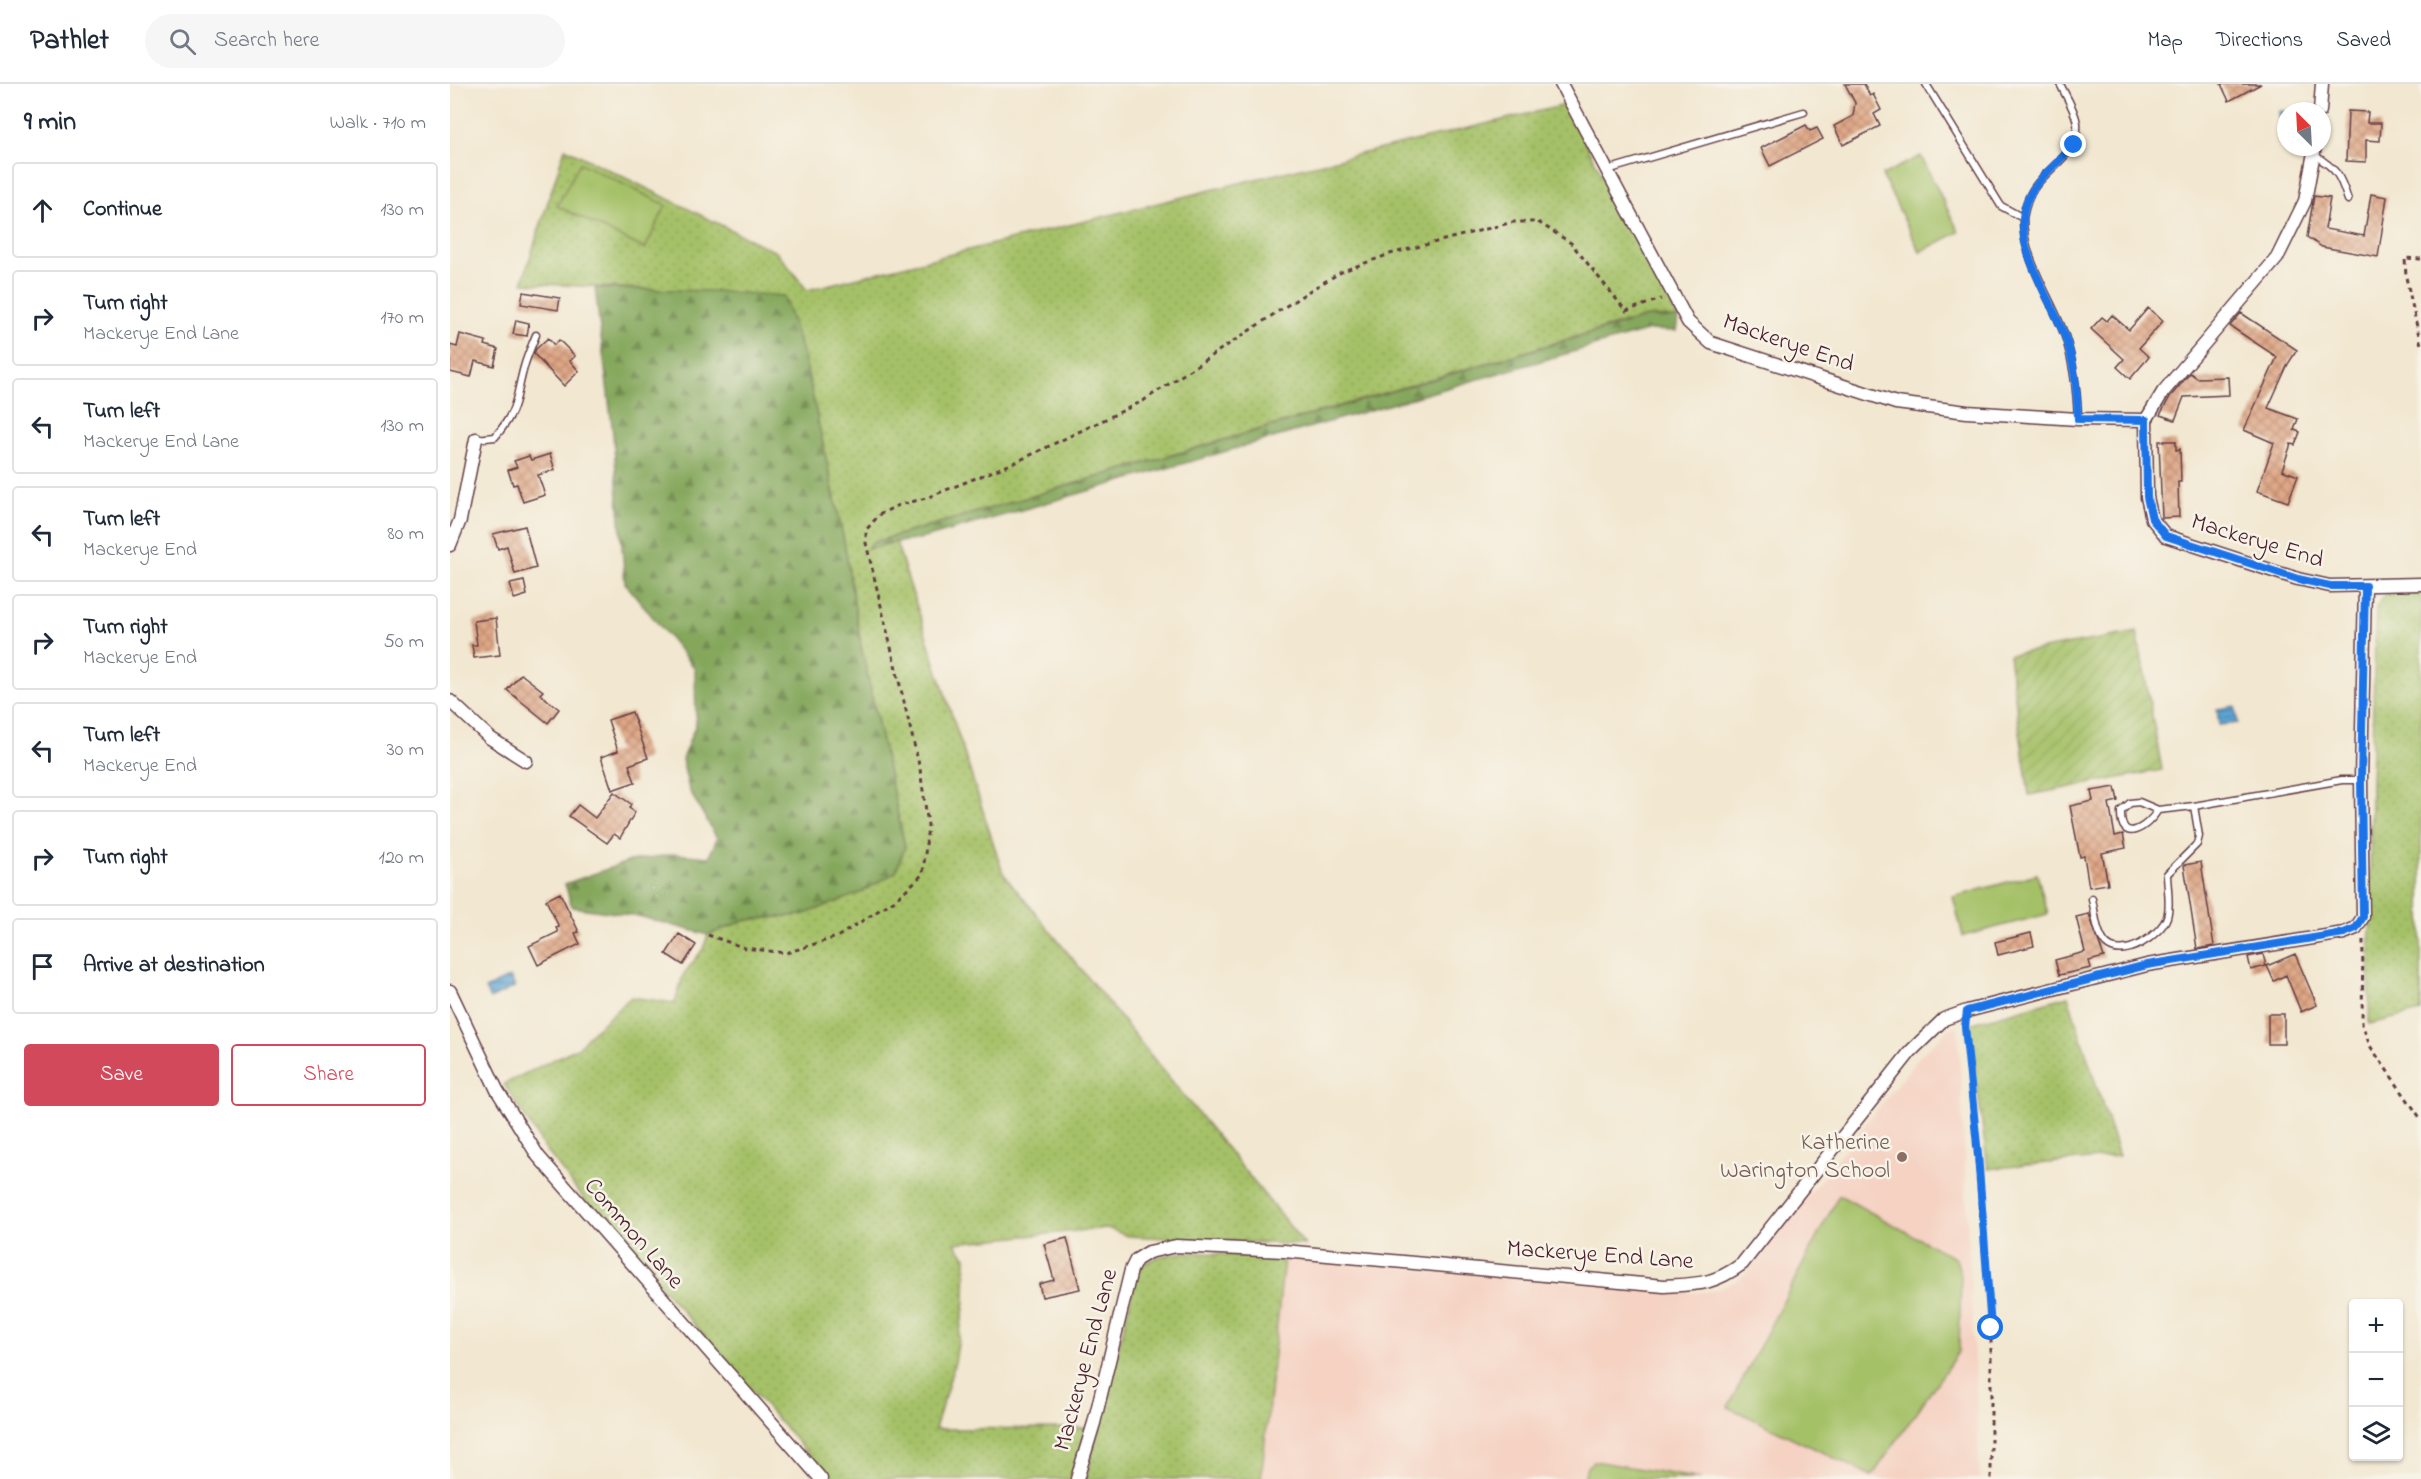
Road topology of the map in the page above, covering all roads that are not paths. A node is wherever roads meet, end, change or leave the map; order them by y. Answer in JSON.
{"nodes":[{"id":1,"x":1561,"y":84,"type":"edge"},
{"id":2,"x":1926,"y":84,"type":"edge"},
{"id":3,"x":2060,"y":84,"type":"edge"},
{"id":4,"x":2320,"y":85,"type":"edge"},
{"id":5,"x":2320,"y":102,"type":"edge"},
{"id":6,"x":1804,"y":112,"type":"dead end"},
{"id":7,"x":2314,"y":156,"type":"edge"},
{"id":8,"x":2321,"y":156,"type":"edge"},
{"id":9,"x":1607,"y":171,"type":"junction"},
{"id":10,"x":2348,"y":200,"type":"dead end"},
{"id":11,"x":2023,"y":218,"type":"junction"},
{"id":12,"x":536,"y":335,"type":"dead end"},
{"id":13,"x":2078,"y":419,"type":"junction"},
{"id":14,"x":2146,"y":420,"type":"junction"},
{"id":15,"x":476,"y":439,"type":"joint"},
{"id":16,"x":450,"y":545,"type":"edge"},
{"id":17,"x":2421,"y":584,"type":"edge"},
{"id":18,"x":2365,"y":586,"type":"junction"},
{"id":19,"x":450,"y":701,"type":"edge"},
{"id":20,"x":526,"y":761,"type":"dead end"},
{"id":21,"x":2361,"y":780,"type":"junction"},
{"id":22,"x":2193,"y":806,"type":"junction"},
{"id":23,"x":2158,"y":810,"type":"junction"},
{"id":24,"x":2092,"y":899,"type":"dead end"},
{"id":25,"x":450,"y":991,"type":"edge"},
{"id":26,"x":821,"y":1479,"type":"edge"},
{"id":27,"x":1077,"y":1479,"type":"edge"}],
"edges":[{"from":1,"to":9,"type":"street","name":"Mackerye End"},
{"from":2,"to":11,"type":"lane"},
{"from":3,"to":11,"type":"lane"},
{"from":4,"to":5,"type":"street"},
{"from":6,"to":9,"type":"lane"},
{"from":7,"to":14,"type":"street"},
{"from":8,"to":10,"type":"lane"},
{"from":9,"to":13,"type":"street","name":"Mackerye End"},
{"from":11,"to":13,"type":"lane"},
{"from":12,"to":15,"type":"lane"},
{"from":13,"to":14,"type":"street","name":"Mackerye End"},
{"from":14,"to":18,"type":"street","name":"Mackerye End"},
{"from":15,"to":16,"type":"street"},
{"from":17,"to":18,"type":"street","name":"Mackerye End"},
{"from":18,"to":21,"type":"street"},
{"from":19,"to":20,"type":"street"},
{"from":21,"to":22,"type":"lane"},
{"from":21,"to":27,"type":"street","name":"Mackerye End Lane"},
{"from":22,"to":23,"type":"lane"},
{"from":22,"to":24,"type":"lane"},
{"from":23,"to":23,"type":"lane"},
{"from":25,"to":26,"type":"street","name":"Common Lane"}]}
